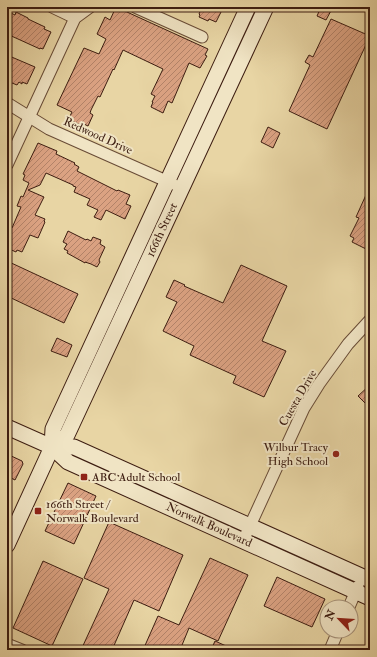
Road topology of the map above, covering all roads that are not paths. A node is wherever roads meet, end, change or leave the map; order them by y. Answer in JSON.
{"nodes":[{"id":1,"x":52,"y":7,"type":"edge"},
{"id":2,"x":90,"y":7,"type":"edge"},
{"id":3,"x":134,"y":7,"type":"edge"},
{"id":4,"x":248,"y":7,"type":"edge"},
{"id":5,"x":266,"y":7,"type":"edge"},
{"id":6,"x":75,"y":18,"type":"junction"},
{"id":7,"x":202,"y":38,"type":"dead end"},
{"id":8,"x":7,"y":102,"type":"edge"},
{"id":9,"x":29,"y":116,"type":"junction"},
{"id":10,"x":7,"y":165,"type":"edge"},
{"id":11,"x":168,"y":181,"type":"junction"},
{"id":12,"x":182,"y":187,"type":"junction"},
{"id":13,"x":370,"y":320,"type":"edge"},
{"id":14,"x":7,"y":427,"type":"edge"},
{"id":15,"x":52,"y":447,"type":"junction"},
{"id":16,"x":250,"y":526,"type":"junction"},
{"id":17,"x":243,"y":541,"type":"junction"},
{"id":18,"x":7,"y":545,"type":"edge"},
{"id":19,"x":366,"y":578,"type":"edge"},
{"id":20,"x":356,"y":591,"type":"junction"},
{"id":21,"x":370,"y":598,"type":"edge"},
{"id":22,"x":352,"y":599,"type":"edge"},
{"id":23,"x":335,"y":639,"type":"edge"},
{"id":24,"x":7,"y":644,"type":"edge"},
{"id":25,"x":22,"y":650,"type":"edge"},
{"id":26,"x":330,"y":650,"type":"edge"}],
"edges":[{"from":1,"to":6,"type":"street"},
{"from":2,"to":6,"type":"street"},
{"from":3,"to":7,"type":"street"},
{"from":4,"to":11,"type":"street","name":"166th Street"},
{"from":5,"to":12,"type":"street","name":"166th Street"},
{"from":6,"to":9,"type":"street"},
{"from":8,"to":9,"type":"street","name":"Redwood Drive"},
{"from":9,"to":10,"type":"street"},
{"from":9,"to":11,"type":"street","name":"Redwood Drive"},
{"from":11,"to":12,"type":"street","name":"Redwood Drive"},
{"from":11,"to":15,"type":"street","name":"166th Street"},
{"from":12,"to":15,"type":"street","name":"166th Street"},
{"from":13,"to":16,"type":"street","name":"Cuesta Drive"},
{"from":14,"to":15,"type":"street","name":"Norwalk Boulevard"},
{"from":15,"to":16,"type":"street","name":"Norwalk Boulevard"},
{"from":15,"to":17,"type":"street","name":"Norwalk Boulevard"},
{"from":15,"to":18,"type":"street","name":"166th Street"},
{"from":16,"to":17,"type":"street","name":"Cuesta Drive"},
{"from":16,"to":19,"type":"street","name":"Norwalk Boulevard"},
{"from":17,"to":20,"type":"street","name":"Norwalk Boulevard"},
{"from":19,"to":20,"type":"street"},
{"from":20,"to":21,"type":"street","name":"Norwalk Boulevard"},
{"from":20,"to":22,"type":"street"},
{"from":23,"to":26,"type":"street"},
{"from":24,"to":25,"type":"street"}]}
